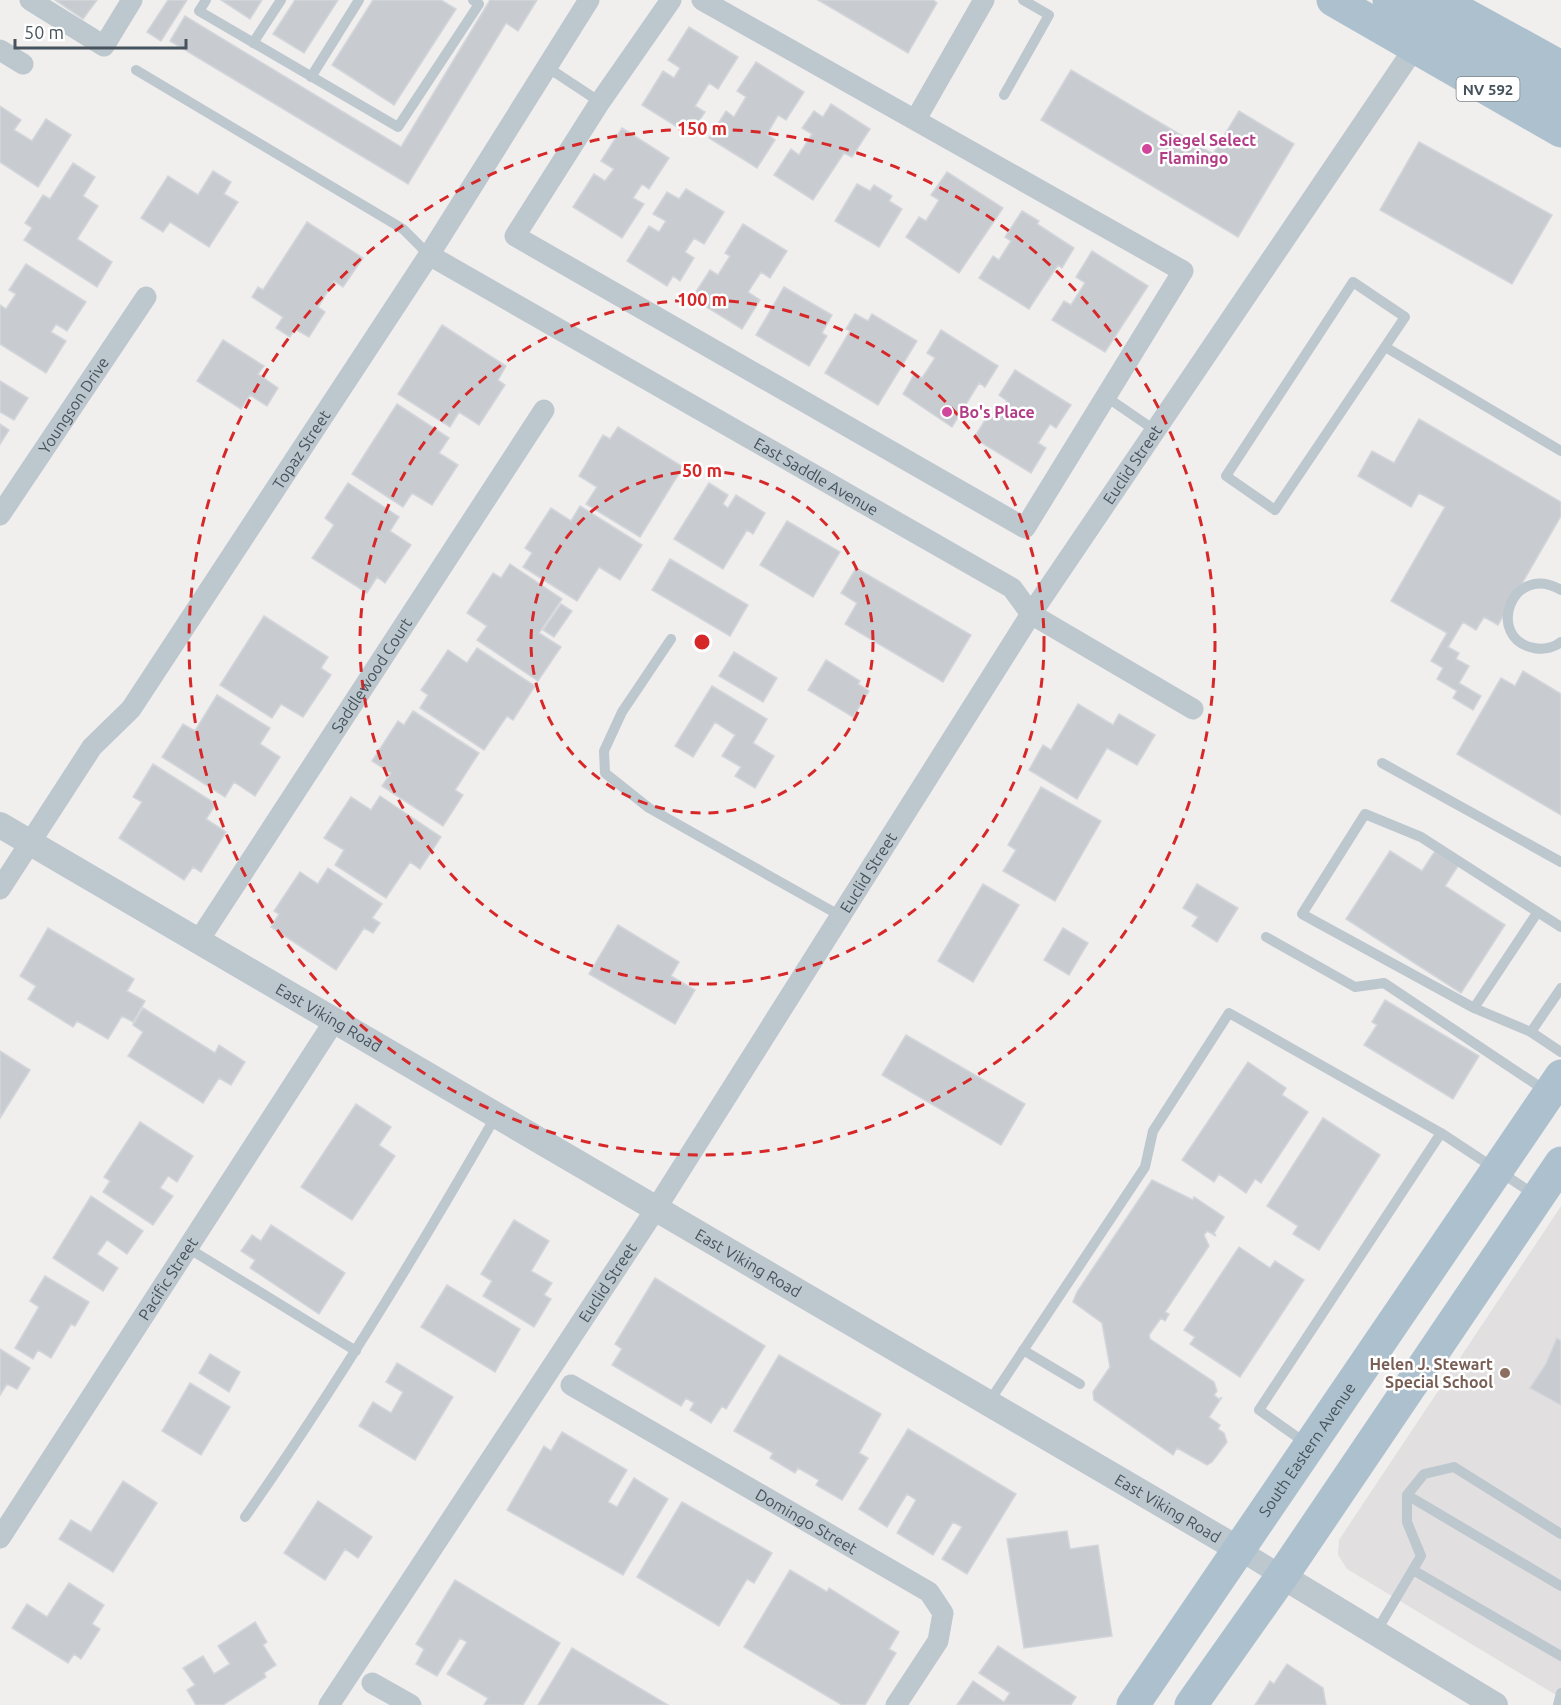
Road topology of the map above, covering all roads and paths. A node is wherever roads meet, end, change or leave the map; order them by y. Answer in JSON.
{"nodes":[{"id":1,"x":30,"y":0,"type":"edge"},
{"id":2,"x":132,"y":0,"type":"edge"},
{"id":3,"x":206,"y":0,"type":"edge"},
{"id":4,"x":282,"y":0,"type":"edge"},
{"id":5,"x":359,"y":0,"type":"edge"},
{"id":6,"x":473,"y":0,"type":"edge"},
{"id":7,"x":589,"y":0,"type":"edge"},
{"id":8,"x":671,"y":0,"type":"edge"},
{"id":9,"x":702,"y":0,"type":"edge"},
{"id":10,"x":984,"y":0,"type":"edge"},
{"id":11,"x":1023,"y":0,"type":"edge"},
{"id":12,"x":1333,"y":0,"type":"edge"},
{"id":13,"x":1389,"y":0,"type":"edge"},
{"id":14,"x":1439,"y":0,"type":"edge"},
{"id":15,"x":1475,"y":19,"type":"junction"},
{"id":16,"x":253,"y":43,"type":"junction"},
{"id":17,"x":1415,"y":47,"type":"junction"},
{"id":18,"x":0,"y":50,"type":"edge"},
{"id":19,"x":23,"y":64,"type":"dead end"},
{"id":20,"x":547,"y":67,"type":"junction"},
{"id":21,"x":1561,"y":67,"type":"edge"},
{"id":22,"x":136,"y":70,"type":"dead end"},
{"id":23,"x":310,"y":77,"type":"junction"},
{"id":24,"x":1004,"y":95,"type":"dead end"},
{"id":25,"x":1561,"y":97,"type":"edge"},
{"id":26,"x":600,"y":102,"type":"junction"},
{"id":27,"x":916,"y":119,"type":"junction"},
{"id":28,"x":1561,"y":131,"type":"edge"},
{"id":29,"x":429,"y":255,"type":"junction"},
{"id":30,"x":147,"y":297,"type":"dead end"},
{"id":31,"x":1387,"y":348,"type":"junction"},
{"id":32,"x":1105,"y":396,"type":"junction"},
{"id":33,"x":544,"y":410,"type":"dead end"},
{"id":34,"x":1156,"y":431,"type":"junction"},
{"id":35,"x":1561,"y":451,"type":"edge"},
{"id":36,"x":0,"y":515,"type":"edge"},
{"id":37,"x":1561,"y":590,"type":"edge"},
{"id":38,"x":1031,"y":614,"type":"junction"},
{"id":39,"x":670,"y":639,"type":"dead end"},
{"id":40,"x":1561,"y":642,"type":"edge"},
{"id":41,"x":1193,"y":709,"type":"dead end"},
{"id":42,"x":1382,"y":763,"type":"dead end"},
{"id":43,"x":0,"y":825,"type":"edge"},
{"id":44,"x":30,"y":842,"type":"junction"},
{"id":45,"x":1561,"y":862,"type":"edge"},
{"id":46,"x":0,"y":889,"type":"edge"},
{"id":47,"x":1537,"y":913,"type":"junction"},
{"id":48,"x":839,"y":915,"type":"junction"},
{"id":49,"x":1561,"y":927,"type":"edge"},
{"id":50,"x":1266,"y":937,"type":"dead end"},
{"id":51,"x":199,"y":940,"type":"junction"},
{"id":52,"x":1561,"y":988,"type":"edge"},
{"id":53,"x":1474,"y":1008,"type":"junction"},
{"id":54,"x":335,"y":1020,"type":"junction"},
{"id":55,"x":1531,"y":1032,"type":"junction"},
{"id":56,"x":1561,"y":1052,"type":"edge"},
{"id":57,"x":1557,"y":1090,"type":"edge"},
{"id":58,"x":497,"y":1114,"type":"junction"},
{"id":59,"x":1441,"y":1133,"type":"junction"},
{"id":60,"x":1561,"y":1162,"type":"edge"},
{"id":61,"x":1498,"y":1171,"type":"junction"},
{"id":62,"x":1538,"y":1197,"type":"junction"},
{"id":63,"x":657,"y":1207,"type":"junction"},
{"id":64,"x":188,"y":1248,"type":"junction"},
{"id":65,"x":356,"y":1350,"type":"junction"},
{"id":66,"x":1023,"y":1350,"type":"junction"},
{"id":67,"x":572,"y":1384,"type":"dead end"},
{"id":68,"x":1080,"y":1384,"type":"dead end"},
{"id":69,"x":989,"y":1402,"type":"junction"},
{"id":70,"x":1310,"y":1446,"type":"junction"},
{"id":71,"x":1407,"y":1495,"type":"junction"},
{"id":72,"x":245,"y":1517,"type":"dead end"},
{"id":73,"x":1561,"y":1534,"type":"edge"},
{"id":74,"x":0,"y":1538,"type":"edge"},
{"id":75,"x":1238,"y":1549,"type":"junction"},
{"id":76,"x":1413,"y":1570,"type":"junction"},
{"id":77,"x":1282,"y":1576,"type":"junction"},
{"id":78,"x":1561,"y":1586,"type":"edge"},
{"id":79,"x":1376,"y":1632,"type":"junction"},
{"id":80,"x":1561,"y":1656,"type":"edge"},
{"id":81,"x":372,"y":1683,"type":"dead end"},
{"id":82,"x":1561,"y":1693,"type":"edge"},
{"id":83,"x":329,"y":1705,"type":"edge"},
{"id":84,"x":411,"y":1705,"type":"edge"},
{"id":85,"x":896,"y":1705,"type":"edge"},
{"id":86,"x":1133,"y":1705,"type":"edge"},
{"id":87,"x":1191,"y":1705,"type":"edge"},
{"id":88,"x":1495,"y":1705,"type":"edge"},
{"id":89,"x":1558,"y":1705,"type":"edge"}],
"edges":[{"from":1,"to":2,"type":"street"},
{"from":3,"to":16,"type":"lane"},
{"from":4,"to":16,"type":"lane"},
{"from":5,"to":23,"type":"lane"},
{"from":6,"to":23,"type":"lane"},
{"from":7,"to":20,"type":"street","name":"Topaz Street"},
{"from":8,"to":26,"type":"street"},
{"from":9,"to":27,"type":"street"},
{"from":10,"to":27,"type":"street"},
{"from":11,"to":24,"type":"lane"},
{"from":12,"to":17,"type":"main road","number":"NV 592"},
{"from":13,"to":15,"type":"main road"},
{"from":14,"to":15,"type":"main road"},
{"from":15,"to":21,"type":"main road"},
{"from":16,"to":23,"type":"lane"},
{"from":17,"to":25,"type":"main road"},
{"from":17,"to":28,"type":"main road","number":"NV 592"},
{"from":17,"to":34,"type":"street","name":"Euclid Street"},
{"from":18,"to":19,"type":"street"},
{"from":20,"to":26,"type":"lane"},
{"from":20,"to":29,"type":"street","name":"Topaz Street"},
{"from":22,"to":29,"type":"lane"},
{"from":26,"to":32,"type":"street"},
{"from":27,"to":32,"type":"street"},
{"from":29,"to":38,"type":"street","name":"East Saddle Avenue"},
{"from":29,"to":44,"type":"street","name":"Topaz Street"},
{"from":30,"to":36,"type":"street","name":"Youngson Drive"},
{"from":31,"to":31,"type":"lane"},
{"from":31,"to":35,"type":"lane"},
{"from":32,"to":34,"type":"lane"},
{"from":33,"to":51,"type":"street","name":"Saddlewood Court"},
{"from":34,"to":38,"type":"street","name":"Euclid Street"},
{"from":37,"to":40,"type":"lane"},
{"from":38,"to":41,"type":"street","name":"East Saddle Avenue"},
{"from":38,"to":48,"type":"street","name":"Euclid Street"},
{"from":39,"to":48,"type":"lane"},
{"from":42,"to":45,"type":"lane"},
{"from":43,"to":44,"type":"street","name":"East Viking Road"},
{"from":44,"to":46,"type":"street","name":"Topaz Street"},
{"from":44,"to":51,"type":"street","name":"East Viking Road"},
{"from":47,"to":49,"type":"lane"},
{"from":47,"to":53,"type":"lane"},
{"from":47,"to":53,"type":"lane"},
{"from":48,"to":63,"type":"street","name":"Euclid Street"},
{"from":50,"to":57,"type":"lane"},
{"from":51,"to":54,"type":"street","name":"East Viking Road"},
{"from":52,"to":55,"type":"lane"},
{"from":53,"to":55,"type":"lane"},
{"from":54,"to":58,"type":"street","name":"East Viking Road"},
{"from":54,"to":64,"type":"street","name":"Pacific Street"},
{"from":55,"to":56,"type":"lane"},
{"from":57,"to":61,"type":"main road","name":"South Eastern Avenue"},
{"from":58,"to":63,"type":"street","name":"East Viking Road"},
{"from":58,"to":65,"type":"lane"},
{"from":59,"to":61,"type":"lane"},
{"from":59,"to":66,"type":"lane"},
{"from":59,"to":70,"type":"lane"},
{"from":60,"to":62,"type":"main road"},
{"from":61,"to":62,"type":"lane"},
{"from":61,"to":70,"type":"main road","name":"South Eastern Avenue"},
{"from":62,"to":77,"type":"main road"},
{"from":63,"to":69,"type":"street","name":"East Viking Road"},
{"from":63,"to":83,"type":"street","name":"Euclid Street"},
{"from":64,"to":65,"type":"lane"},
{"from":64,"to":74,"type":"street","name":"Pacific Street"},
{"from":65,"to":72,"type":"lane"},
{"from":66,"to":68,"type":"lane"},
{"from":66,"to":69,"type":"lane"},
{"from":67,"to":85,"type":"street","name":"Domingo Street"},
{"from":69,"to":75,"type":"street","name":"East Viking Road"},
{"from":70,"to":75,"type":"main road","name":"South Eastern Avenue"},
{"from":71,"to":73,"type":"lane"},
{"from":71,"to":76,"type":"lane"},
{"from":71,"to":78,"type":"lane"},
{"from":75,"to":77,"type":"street","name":"East Viking Road"},
{"from":75,"to":86,"type":"main road","name":"South Eastern Avenue"},
{"from":76,"to":79,"type":"lane"},
{"from":76,"to":80,"type":"lane"},
{"from":77,"to":79,"type":"street","name":"East Viking Road"},
{"from":77,"to":87,"type":"main road"},
{"from":79,"to":88,"type":"street","name":"East Viking Road"},
{"from":81,"to":84,"type":"street"},
{"from":82,"to":89,"type":"lane"}]}
